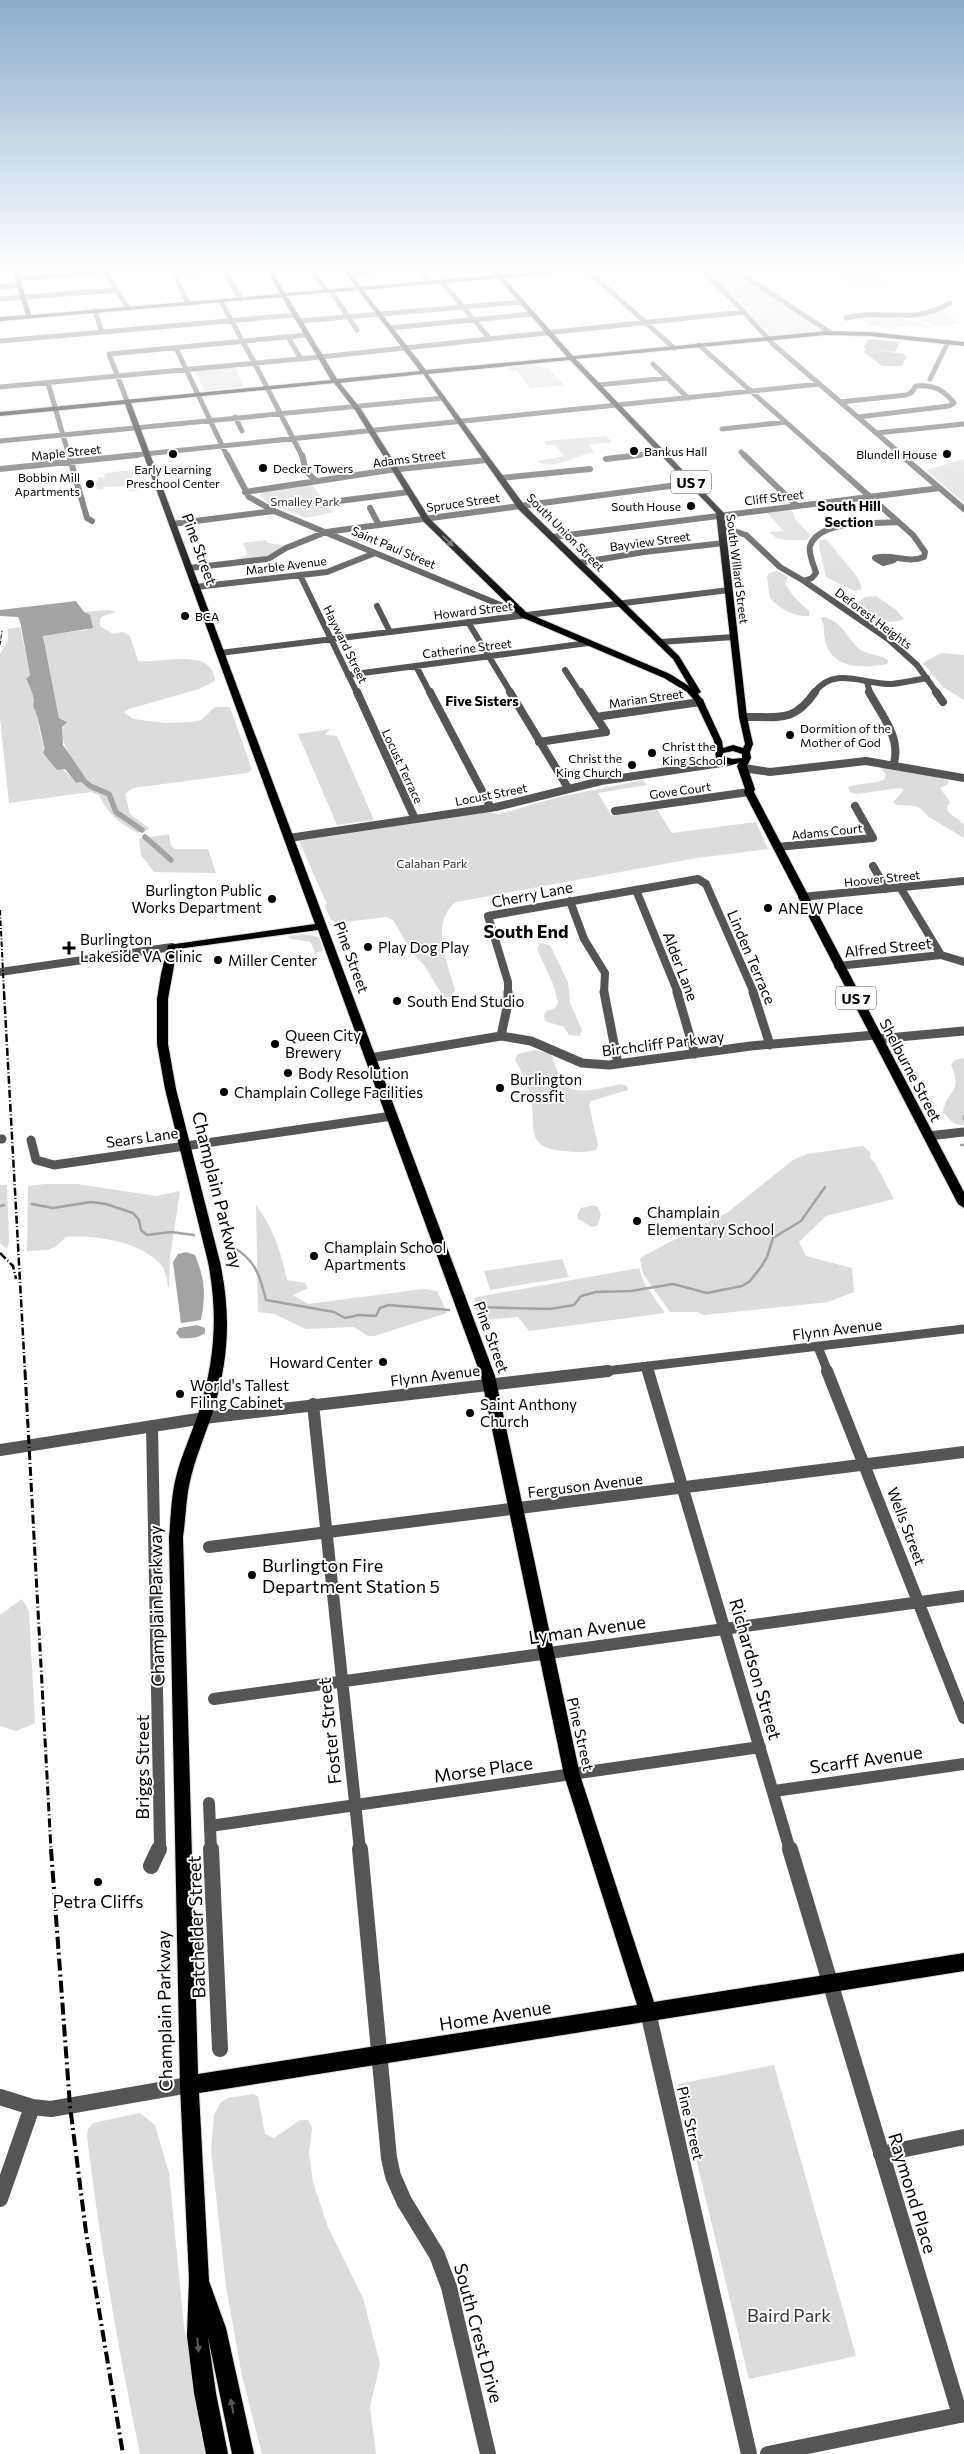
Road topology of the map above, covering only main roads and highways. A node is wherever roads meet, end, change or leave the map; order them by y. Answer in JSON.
{"nodes":[{"id":1,"x":334,"y":381,"type":"edge"},
{"id":2,"x":328,"y":382,"type":"edge"},
{"id":3,"x":431,"y":382,"type":"edge"},
{"id":4,"x":595,"y":382,"type":"edge"},
{"id":5,"x":127,"y":401,"type":"junction"},
{"id":6,"x":0,"y":414,"type":"edge"},
{"id":7,"x":686,"y":682,"type":"junction"},
{"id":8,"x":718,"y":741,"type":"junction"},
{"id":9,"x":747,"y":741,"type":"junction"},
{"id":10,"x":733,"y":748,"type":"junction"},
{"id":11,"x":724,"y":758,"type":"junction"},
{"id":12,"x":743,"y":766,"type":"junction"},
{"id":13,"x":322,"y":926,"type":"junction"},
{"id":14,"x":964,"y":1204,"type":"edge"},
{"id":15,"x":964,"y":1962,"type":"edge"},
{"id":16,"x":648,"y":2012,"type":"junction"},
{"id":17,"x":189,"y":2085,"type":"junction"},
{"id":18,"x":200,"y":2279,"type":"junction"},
{"id":19,"x":217,"y":2454,"type":"edge"},
{"id":20,"x":243,"y":2454,"type":"edge"}],
"edges":[{"from":1,"to":7,"type":"main road","name":"Saint Paul Street","one_way":true},
{"from":2,"to":5,"type":"main road"},
{"from":3,"to":7,"type":"main road","name":"South Union Street"},
{"from":4,"to":9,"type":"main road","name":"South Willard Street","number":"US 7"},
{"from":5,"to":6,"type":"main road"},
{"from":5,"to":13,"type":"main road","name":"Pine Street"},
{"from":7,"to":8,"type":"main road","name":"Shelburne Street"},
{"from":8,"to":10,"type":"main road"},
{"from":8,"to":11,"type":"main road","name":"Shelburne Street","number":"US 7"},
{"from":9,"to":10,"type":"main road"},
{"from":9,"to":12,"type":"main road","name":"South Willard Street"},
{"from":10,"to":11,"type":"main road"},
{"from":10,"to":12,"type":"main road"},
{"from":11,"to":12,"type":"main road","name":"Shelburne Street","number":"US 7"},
{"from":12,"to":14,"type":"main road","name":"Shelburne Street","number":"US 7"},
{"from":13,"to":16,"type":"main road","name":"Pine Street"},
{"from":13,"to":17,"type":"main road","name":"Champlain Parkway"},
{"from":15,"to":16,"type":"main road","name":"Home Avenue"},
{"from":16,"to":17,"type":"main road","name":"Home Avenue"},
{"from":17,"to":18,"type":"main road","name":"Champlain Parkway"},
{"from":18,"to":19,"type":"main road","name":"Champlain Parkway","one_way":true},
{"from":20,"to":18,"type":"main road","name":"Champlain Parkway","one_way":true}]}
